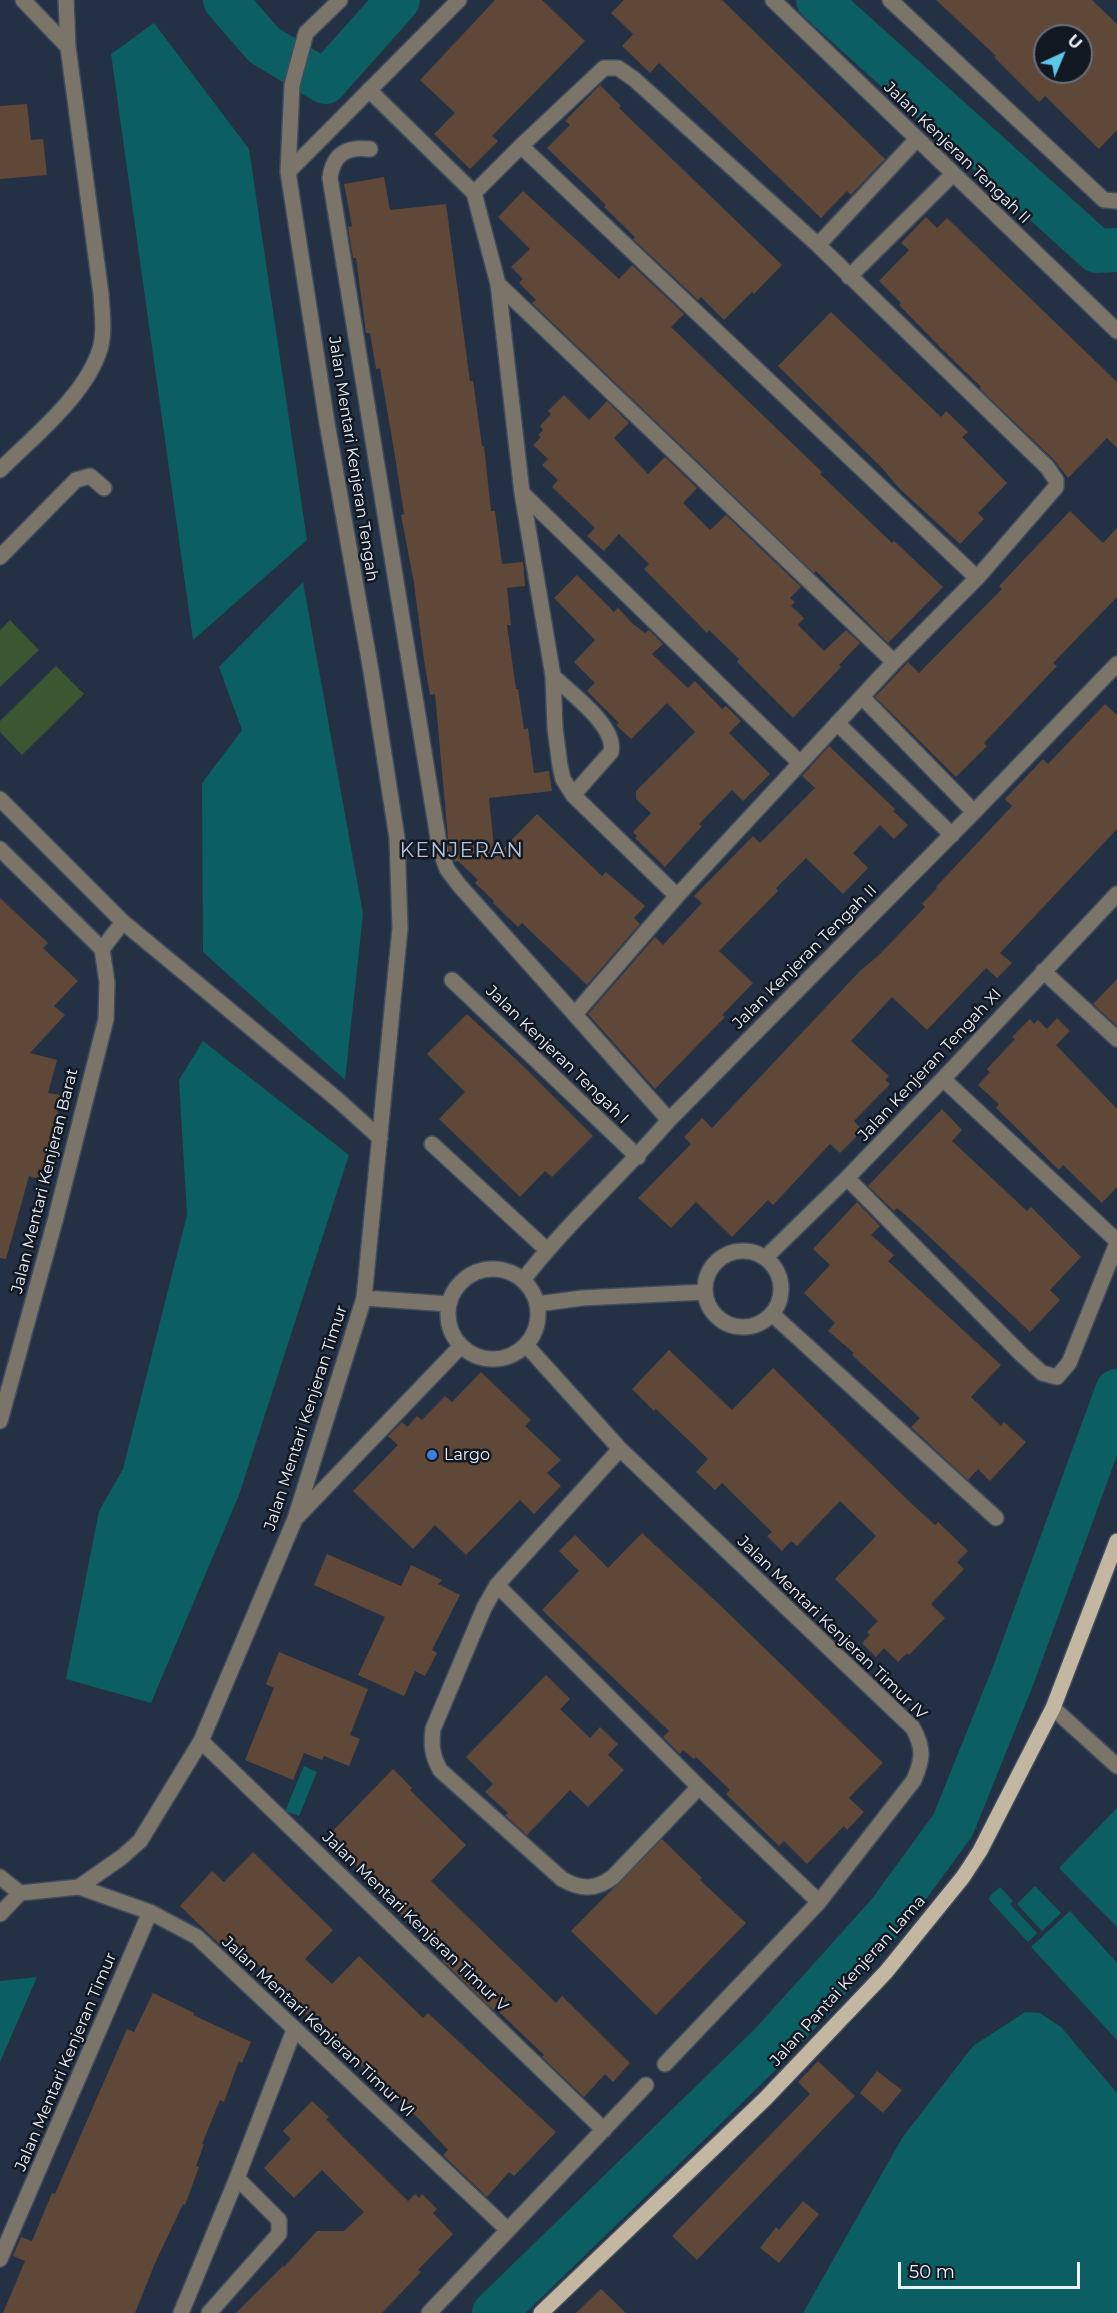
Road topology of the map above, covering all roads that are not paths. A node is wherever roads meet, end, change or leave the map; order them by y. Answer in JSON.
{"nodes":[{"id":1,"x":23,"y":0,"type":"edge"},
{"id":2,"x":66,"y":0,"type":"edge"},
{"id":3,"x":340,"y":0,"type":"edge"},
{"id":4,"x":459,"y":0,"type":"edge"},
{"id":5,"x":773,"y":0,"type":"edge"},
{"id":6,"x":890,"y":0,"type":"edge"},
{"id":7,"x":68,"y":47,"type":"junction"},
{"id":8,"x":369,"y":90,"type":"junction"},
{"id":9,"x":917,"y":140,"type":"junction"},
{"id":10,"x":521,"y":146,"type":"junction"},
{"id":11,"x":370,"y":149,"type":"dead end"},
{"id":12,"x":288,"y":172,"type":"junction"},
{"id":13,"x":953,"y":174,"type":"junction"},
{"id":14,"x":474,"y":193,"type":"junction"},
{"id":15,"x":1117,"y":201,"type":"edge"},
{"id":16,"x":818,"y":245,"type":"junction"},
{"id":17,"x":849,"y":277,"type":"junction"},
{"id":18,"x":498,"y":284,"type":"junction"},
{"id":19,"x":1117,"y":331,"type":"edge"},
{"id":20,"x":0,"y":470,"type":"edge"},
{"id":21,"x":104,"y":488,"type":"dead end"},
{"id":22,"x":522,"y":493,"type":"junction"},
{"id":23,"x":0,"y":557,"type":"edge"},
{"id":24,"x":977,"y":578,"type":"junction"},
{"id":25,"x":894,"y":662,"type":"junction"},
{"id":26,"x":1117,"y":664,"type":"edge"},
{"id":27,"x":553,"y":676,"type":"junction"},
{"id":28,"x":861,"y":697,"type":"junction"},
{"id":29,"x":837,"y":723,"type":"junction"},
{"id":30,"x":800,"y":764,"type":"junction"},
{"id":31,"x":573,"y":795,"type":"junction"},
{"id":32,"x":0,"y":800,"type":"edge"},
{"id":33,"x":974,"y":812,"type":"junction"},
{"id":34,"x":952,"y":835,"type":"junction"},
{"id":35,"x":397,"y":838,"type":"joint"},
{"id":36,"x":0,"y":849,"type":"edge"},
{"id":37,"x":1117,"y":894,"type":"edge"},
{"id":38,"x":677,"y":896,"type":"junction"},
{"id":39,"x":123,"y":922,"type":"junction"},
{"id":40,"x":102,"y":949,"type":"junction"},
{"id":41,"x":1042,"y":971,"type":"junction"},
{"id":42,"x":452,"y":980,"type":"dead end"},
{"id":43,"x":575,"y":1014,"type":"junction"},
{"id":44,"x":1117,"y":1039,"type":"edge"},
{"id":45,"x":943,"y":1079,"type":"junction"},
{"id":46,"x":669,"y":1120,"type":"junction"},
{"id":47,"x":380,"y":1138,"type":"junction"},
{"id":48,"x":432,"y":1144,"type":"dead end"},
{"id":49,"x":638,"y":1156,"type":"junction"},
{"id":50,"x":848,"y":1178,"type":"junction"},
{"id":51,"x":1117,"y":1242,"type":"edge"},
{"id":52,"x":547,"y":1250,"type":"junction"},
{"id":53,"x":765,"y":1258,"type":"junction"},
{"id":54,"x":523,"y":1280,"type":"junction"},
{"id":55,"x":705,"y":1292,"type":"junction"},
{"id":56,"x":364,"y":1298,"type":"junction"},
{"id":57,"x":449,"y":1304,"type":"junction"},
{"id":58,"x":538,"y":1305,"type":"junction"},
{"id":59,"x":772,"y":1314,"type":"junction"},
{"id":60,"x":461,"y":1346,"type":"junction"},
{"id":61,"x":526,"y":1346,"type":"junction"},
{"id":62,"x":0,"y":1421,"type":"edge"},
{"id":63,"x":620,"y":1449,"type":"junction"},
{"id":64,"x":996,"y":1518,"type":"dead end"},
{"id":65,"x":295,"y":1519,"type":"junction"},
{"id":66,"x":1117,"y":1540,"type":"edge"},
{"id":67,"x":497,"y":1585,"type":"junction"},
{"id":68,"x":1053,"y":1708,"type":"junction"},
{"id":69,"x":201,"y":1741,"type":"junction"},
{"id":70,"x":1114,"y":1762,"type":"edge"},
{"id":71,"x":699,"y":1787,"type":"junction"},
{"id":72,"x":0,"y":1876,"type":"edge"},
{"id":73,"x":79,"y":1887,"type":"junction"},
{"id":74,"x":20,"y":1893,"type":"junction"},
{"id":75,"x":819,"y":1902,"type":"junction"},
{"id":76,"x":150,"y":1912,"type":"junction"},
{"id":77,"x":0,"y":1914,"type":"edge"},
{"id":78,"x":294,"y":2030,"type":"junction"},
{"id":79,"x":665,"y":2064,"type":"dead end"},
{"id":80,"x":646,"y":2085,"type":"dead end"},
{"id":81,"x":603,"y":2130,"type":"junction"},
{"id":82,"x":237,"y":2178,"type":"junction"},
{"id":83,"x":508,"y":2230,"type":"junction"},
{"id":84,"x":0,"y":2259,"type":"edge"},
{"id":85,"x":181,"y":2313,"type":"edge"},
{"id":86,"x":209,"y":2313,"type":"edge"},
{"id":87,"x":429,"y":2313,"type":"edge"},
{"id":88,"x":541,"y":2313,"type":"edge"}],
"edges":[{"from":1,"to":7,"type":"street"},
{"from":2,"to":7,"type":"street"},
{"from":3,"to":12,"type":"street","name":"Jalan Mentari Kenjeran Tengah"},
{"from":4,"to":8,"type":"street"},
{"from":5,"to":9,"type":"street","name":"Jalan Kenjeran Tengah II"},
{"from":6,"to":15,"type":"street"},
{"from":7,"to":20,"type":"street"},
{"from":8,"to":12,"type":"street"},
{"from":8,"to":14,"type":"street"},
{"from":9,"to":13,"type":"street","name":"Jalan Kenjeran Tengah II"},
{"from":9,"to":16,"type":"street"},
{"from":10,"to":14,"type":"street"},
{"from":10,"to":16,"type":"street"},
{"from":10,"to":24,"type":"street"},
{"from":11,"to":43,"type":"street"},
{"from":12,"to":35,"type":"street","name":"Jalan Mentari Kenjeran Tengah"},
{"from":13,"to":17,"type":"street"},
{"from":13,"to":19,"type":"street","name":"Jalan Kenjeran Tengah II"},
{"from":14,"to":18,"type":"street"},
{"from":16,"to":17,"type":"street"},
{"from":17,"to":24,"type":"street"},
{"from":18,"to":22,"type":"street"},
{"from":18,"to":25,"type":"street"},
{"from":21,"to":23,"type":"street"},
{"from":22,"to":27,"type":"street"},
{"from":22,"to":30,"type":"street"},
{"from":24,"to":25,"type":"street"},
{"from":25,"to":28,"type":"street"},
{"from":26,"to":33,"type":"street","name":"Jalan Kenjeran Tengah II"},
{"from":27,"to":31,"type":"street"},
{"from":27,"to":31,"type":"street"},
{"from":28,"to":29,"type":"street"},
{"from":28,"to":33,"type":"street"},
{"from":29,"to":30,"type":"street"},
{"from":29,"to":34,"type":"street"},
{"from":30,"to":38,"type":"street"},
{"from":31,"to":38,"type":"street"},
{"from":32,"to":39,"type":"street"},
{"from":33,"to":34,"type":"street","name":"Jalan Kenjeran Tengah II"},
{"from":34,"to":46,"type":"street","name":"Jalan Kenjeran Tengah II"},
{"from":35,"to":47,"type":"street","name":"Jalan Mentari Kenjeran Timur"},
{"from":36,"to":40,"type":"street"},
{"from":37,"to":41,"type":"street","name":"Jalan Kenjeran Tengah XI"},
{"from":38,"to":43,"type":"street"},
{"from":39,"to":40,"type":"street"},
{"from":39,"to":47,"type":"street"},
{"from":40,"to":62,"type":"street","name":"Jalan Mentari Kenjeran Barat"},
{"from":41,"to":44,"type":"street"},
{"from":41,"to":45,"type":"street","name":"Jalan Kenjeran Tengah XI"},
{"from":42,"to":49,"type":"street","name":"Jalan Kenjeran Tengah I"},
{"from":43,"to":46,"type":"street"},
{"from":45,"to":50,"type":"street","name":"Jalan Kenjeran Tengah XI"},
{"from":45,"to":51,"type":"street"},
{"from":46,"to":49,"type":"street","name":"Jalan Kenjeran Tengah II"},
{"from":47,"to":56,"type":"street","name":"Jalan Mentari Kenjeran Timur"},
{"from":48,"to":52,"type":"street"},
{"from":49,"to":52,"type":"street","name":"Jalan Kenjeran Tengah II"},
{"from":50,"to":51,"type":"street"},
{"from":50,"to":53,"type":"street","name":"Jalan Kenjeran Tengah XI"},
{"from":52,"to":54,"type":"street","name":"Jalan Kenjeran Tengah II"},
{"from":53,"to":55,"type":"street"},
{"from":53,"to":59,"type":"street"},
{"from":54,"to":57,"type":"street"},
{"from":54,"to":58,"type":"street"},
{"from":55,"to":58,"type":"street"},
{"from":55,"to":59,"type":"street"},
{"from":56,"to":57,"type":"street"},
{"from":56,"to":65,"type":"street","name":"Jalan Mentari Kenjeran Timur"},
{"from":57,"to":60,"type":"street"},
{"from":58,"to":61,"type":"street"},
{"from":59,"to":64,"type":"street"},
{"from":60,"to":61,"type":"street"},
{"from":60,"to":65,"type":"street"},
{"from":61,"to":63,"type":"street","name":"Jalan Mentari Kenjeran Timur IV"},
{"from":63,"to":67,"type":"street"},
{"from":63,"to":75,"type":"street","name":"Jalan Mentari Kenjeran Timur IV"},
{"from":65,"to":69,"type":"street","name":"Jalan Mentari Kenjeran Timur"},
{"from":66,"to":68,"type":"main road","name":"Jalan Pantai Kenjeran Lama"},
{"from":67,"to":71,"type":"street"},
{"from":67,"to":71,"type":"street"},
{"from":68,"to":70,"type":"street"},
{"from":68,"to":88,"type":"main road","name":"Jalan Pantai Kenjeran Lama"},
{"from":69,"to":73,"type":"street","name":"Jalan Mentari Kenjeran Timur"},
{"from":69,"to":81,"type":"street","name":"Jalan Mentari Kenjeran Timur V"},
{"from":71,"to":75,"type":"street"},
{"from":72,"to":74,"type":"street"},
{"from":73,"to":74,"type":"street","name":"Jalan Mentari Kenjeran Timur"},
{"from":73,"to":76,"type":"street","name":"Jalan Mentari Kenjeran Timur VI"},
{"from":74,"to":77,"type":"street"},
{"from":75,"to":79,"type":"street","name":"Jalan Mentari Kenjeran Timur IV"},
{"from":76,"to":78,"type":"street","name":"Jalan Mentari Kenjeran Timur VI"},
{"from":76,"to":84,"type":"street","name":"Jalan Mentari Kenjeran Timur"},
{"from":78,"to":82,"type":"street"},
{"from":78,"to":83,"type":"street","name":"Jalan Mentari Kenjeran Timur VI"},
{"from":80,"to":81,"type":"street"},
{"from":81,"to":83,"type":"street"},
{"from":82,"to":85,"type":"street"},
{"from":82,"to":86,"type":"street"},
{"from":83,"to":87,"type":"street"}]}
